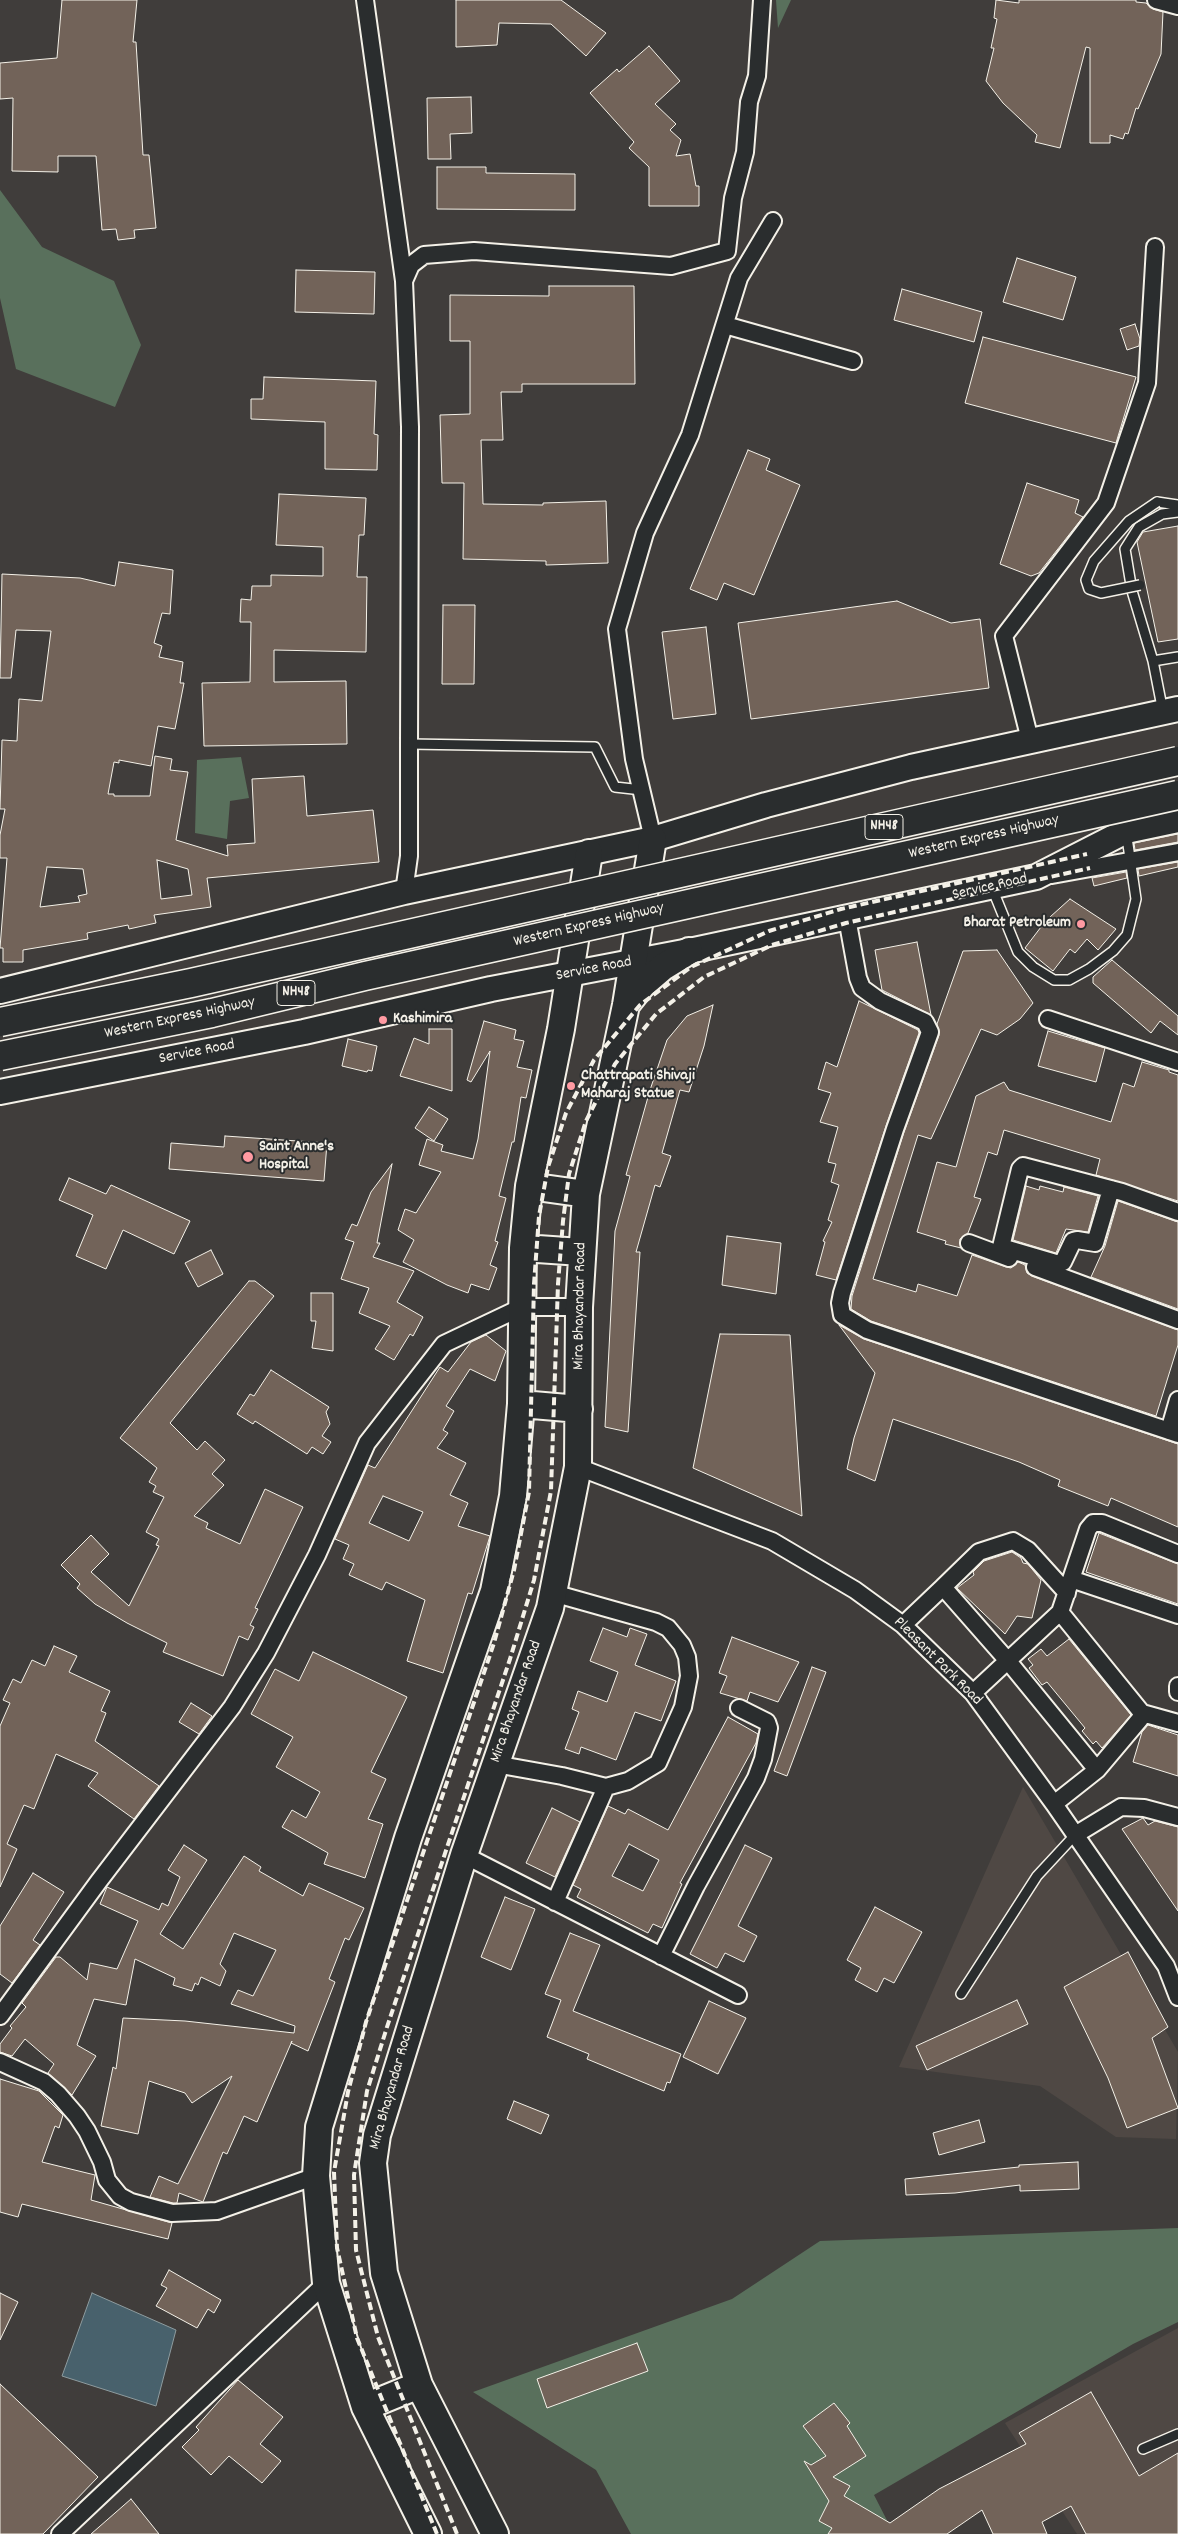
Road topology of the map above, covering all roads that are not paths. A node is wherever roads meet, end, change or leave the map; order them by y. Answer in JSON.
{"nodes":[{"id":1,"x":365,"y":0,"type":"edge"},
{"id":2,"x":762,"y":0,"type":"edge"},
{"id":3,"x":1156,"y":0,"type":"edge"},
{"id":4,"x":1178,"y":6,"type":"edge"},
{"id":5,"x":773,"y":221,"type":"dead end"},
{"id":6,"x":1155,"y":247,"type":"dead end"},
{"id":7,"x":404,"y":281,"type":"junction"},
{"id":8,"x":725,"y":325,"type":"junction"},
{"id":9,"x":854,"y":361,"type":"dead end"},
{"id":10,"x":1178,"y":504,"type":"edge"},
{"id":11,"x":1178,"y":512,"type":"edge"},
{"id":12,"x":1140,"y":585,"type":"dead end"},
{"id":13,"x":1178,"y":657,"type":"edge"},
{"id":14,"x":1153,"y":661,"type":"junction"},
{"id":15,"x":1170,"y":710,"type":"edge"},
{"id":16,"x":1030,"y":740,"type":"junction"},
{"id":17,"x":409,"y":744,"type":"junction"},
{"id":18,"x":1178,"y":761,"type":"edge"},
{"id":19,"x":642,"y":790,"type":"junction"},
{"id":20,"x":1178,"y":795,"type":"edge"},
{"id":21,"x":1178,"y":820,"type":"edge"},
{"id":22,"x":1126,"y":831,"type":"junction"},
{"id":23,"x":653,"y":839,"type":"junction"},
{"id":24,"x":1178,"y":852,"type":"edge"},
{"id":25,"x":589,"y":853,"type":"junction"},
{"id":26,"x":1131,"y":862,"type":"junction"},
{"id":27,"x":1036,"y":878,"type":"junction"},
{"id":28,"x":992,"y":887,"type":"junction"},
{"id":29,"x":404,"y":892,"type":"junction"},
{"id":30,"x":847,"y":918,"type":"junction"},
{"id":31,"x":690,"y":950,"type":"junction"},
{"id":32,"x":634,"y":962,"type":"junction"},
{"id":33,"x":571,"y":974,"type":"junction"},
{"id":34,"x":0,"y":991,"type":"edge"},
{"id":35,"x":626,"y":1005,"type":"junction"},
{"id":36,"x":1048,"y":1019,"type":"dead end"},
{"id":37,"x":0,"y":1022,"type":"edge"},
{"id":38,"x":0,"y":1056,"type":"edge"},
{"id":39,"x":1178,"y":1062,"type":"edge"},
{"id":40,"x":0,"y":1092,"type":"edge"},
{"id":41,"x":529,"y":1186,"type":"junction"},
{"id":42,"x":1111,"y":1189,"type":"junction"},
{"id":43,"x":586,"y":1194,"type":"junction"},
{"id":44,"x":1178,"y":1212,"type":"edge"},
{"id":45,"x":969,"y":1243,"type":"dead end"},
{"id":46,"x":522,"y":1248,"type":"junction"},
{"id":47,"x":581,"y":1252,"type":"junction"},
{"id":48,"x":522,"y":1307,"type":"junction"},
{"id":49,"x":579,"y":1307,"type":"junction"},
{"id":50,"x":1178,"y":1320,"type":"edge"},
{"id":51,"x":1178,"y":1400,"type":"edge"},
{"id":52,"x":521,"y":1404,"type":"junction"},
{"id":53,"x":579,"y":1409,"type":"junction"},
{"id":54,"x":1174,"y":1432,"type":"edge"},
{"id":55,"x":578,"y":1467,"type":"junction"},
{"id":56,"x":1178,"y":1554,"type":"edge"},
{"id":57,"x":1069,"y":1586,"type":"junction"},
{"id":58,"x":942,"y":1587,"type":"junction"},
{"id":59,"x":553,"y":1594,"type":"junction"},
{"id":60,"x":1060,"y":1612,"type":"junction"},
{"id":61,"x":1178,"y":1615,"type":"edge"},
{"id":62,"x":904,"y":1625,"type":"junction"},
{"id":63,"x":1008,"y":1661,"type":"junction"},
{"id":64,"x":1178,"y":1686,"type":"edge"},
{"id":65,"x":1178,"y":1692,"type":"edge"},
{"id":66,"x":973,"y":1693,"type":"junction"},
{"id":67,"x":738,"y":1708,"type":"dead end"},
{"id":68,"x":1142,"y":1713,"type":"junction"},
{"id":69,"x":1178,"y":1723,"type":"edge"},
{"id":70,"x":495,"y":1764,"type":"junction"},
{"id":71,"x":1097,"y":1770,"type":"junction"},
{"id":72,"x":606,"y":1787,"type":"junction"},
{"id":73,"x":1054,"y":1804,"type":"junction"},
{"id":74,"x":1178,"y":1817,"type":"edge"},
{"id":75,"x":1075,"y":1835,"type":"junction"},
{"id":76,"x":464,"y":1855,"type":"junction"},
{"id":77,"x":555,"y":1902,"type":"junction"},
{"id":78,"x":661,"y":1956,"type":"junction"},
{"id":79,"x":1175,"y":1980,"type":"edge"},
{"id":80,"x":961,"y":1994,"type":"dead end"},
{"id":81,"x":6,"y":1995,"type":"edge"},
{"id":82,"x":738,"y":1995,"type":"dead end"},
{"id":83,"x":1178,"y":1997,"type":"edge"},
{"id":84,"x":0,"y":2016,"type":"edge"},
{"id":85,"x":0,"y":2062,"type":"edge"},
{"id":86,"x":316,"y":2176,"type":"junction"},
{"id":87,"x":326,"y":2283,"type":"junction"},
{"id":88,"x":419,"y":2385,"type":"junction"},
{"id":89,"x":365,"y":2407,"type":"junction"},
{"id":90,"x":1178,"y":2434,"type":"edge"},
{"id":91,"x":1143,"y":2449,"type":"dead end"},
{"id":92,"x":60,"y":2534,"type":"edge"},
{"id":93,"x":428,"y":2534,"type":"edge"},
{"id":94,"x":495,"y":2534,"type":"edge"}],
"edges":[{"from":1,"to":7,"type":"street"},
{"from":2,"to":7,"type":"street"},
{"from":3,"to":4,"type":"street"},
{"from":5,"to":8,"type":"street"},
{"from":6,"to":16,"type":"street"},
{"from":7,"to":17,"type":"street"},
{"from":8,"to":9,"type":"street"},
{"from":8,"to":19,"type":"street"},
{"from":10,"to":12,"type":"lane","bridge":true},
{"from":11,"to":14,"type":"lane"},
{"from":13,"to":14,"type":"lane"},
{"from":14,"to":15,"type":"lane"},
{"from":15,"to":16,"type":"main road"},
{"from":16,"to":23,"type":"main road"},
{"from":17,"to":19,"type":"lane"},
{"from":17,"to":29,"type":"street"},
{"from":18,"to":37,"type":"highway","name":"Western Express Highway","number":"NH48","bridge":true},
{"from":19,"to":23,"type":"street"},
{"from":20,"to":38,"type":"highway","name":"Western Express Highway","number":"NH48","bridge":true},
{"from":21,"to":22,"type":"main road","name":"Service Road"},
{"from":22,"to":26,"type":"lane"},
{"from":22,"to":27,"type":"main road","name":"Service Road"},
{"from":23,"to":25,"type":"main road"},
{"from":23,"to":32,"type":"main road","name":"Mira Bhayandar Road"},
{"from":24,"to":26,"type":"street"},
{"from":25,"to":29,"type":"main road"},
{"from":25,"to":33,"type":"main road"},
{"from":26,"to":27,"type":"street"},
{"from":26,"to":28,"type":"lane"},
{"from":27,"to":28,"type":"main road","name":"Service Road"},
{"from":28,"to":30,"type":"main road","name":"Service Road"},
{"from":29,"to":34,"type":"main road"},
{"from":30,"to":31,"type":"main road","name":"Service Road"},
{"from":30,"to":54,"type":"street"},
{"from":31,"to":32,"type":"main road","name":"Service Road"},
{"from":31,"to":35,"type":"main road"},
{"from":32,"to":33,"type":"main road","name":"Service Road"},
{"from":32,"to":35,"type":"main road","name":"Mira Bhayandar Road"},
{"from":33,"to":40,"type":"main road","name":"Service Road"},
{"from":33,"to":41,"type":"main road"},
{"from":35,"to":43,"type":"main road","name":"Mira Bhayandar Road"},
{"from":36,"to":39,"type":"street"},
{"from":41,"to":43,"type":"main road"},
{"from":41,"to":46,"type":"main road"},
{"from":42,"to":42,"type":"street"},
{"from":42,"to":44,"type":"street"},
{"from":43,"to":47,"type":"main road","name":"Mira Bhayandar Road"},
{"from":45,"to":50,"type":"street"},
{"from":46,"to":47,"type":"main road"},
{"from":46,"to":48,"type":"main road"},
{"from":47,"to":49,"type":"main road","name":"Mira Bhayandar Road"},
{"from":48,"to":49,"type":"street"},
{"from":48,"to":52,"type":"main road"},
{"from":48,"to":81,"type":"street"},
{"from":49,"to":53,"type":"main road","name":"Mira Bhayandar Road"},
{"from":51,"to":54,"type":"street"},
{"from":52,"to":53,"type":"main road"},
{"from":52,"to":86,"type":"main road"},
{"from":53,"to":55,"type":"main road","name":"Mira Bhayandar Road"},
{"from":55,"to":59,"type":"main road","name":"Mira Bhayandar Road"},
{"from":55,"to":62,"type":"street","name":"Pleasant Park Road"},
{"from":56,"to":57,"type":"street"},
{"from":57,"to":58,"type":"street"},
{"from":57,"to":60,"type":"street"},
{"from":57,"to":61,"type":"street"},
{"from":58,"to":62,"type":"street"},
{"from":58,"to":63,"type":"street"},
{"from":59,"to":70,"type":"main road","name":"Mira Bhayandar Road"},
{"from":59,"to":72,"type":"street"},
{"from":60,"to":63,"type":"street"},
{"from":60,"to":68,"type":"street"},
{"from":62,"to":66,"type":"street","name":"Pleasant Park Road"},
{"from":63,"to":66,"type":"street"},
{"from":63,"to":71,"type":"street"},
{"from":64,"to":65,"type":"street"},
{"from":66,"to":73,"type":"street","name":"Pleasant Park Road"},
{"from":67,"to":78,"type":"street"},
{"from":68,"to":69,"type":"street"},
{"from":68,"to":71,"type":"street"},
{"from":70,"to":72,"type":"street"},
{"from":70,"to":76,"type":"main road","name":"Mira Bhayandar Road"},
{"from":71,"to":73,"type":"street"},
{"from":72,"to":77,"type":"street"},
{"from":73,"to":75,"type":"street","name":"Pleasant Park Road"},
{"from":74,"to":75,"type":"street"},
{"from":75,"to":79,"type":"street","name":"Pleasant Park Road"},
{"from":75,"to":80,"type":"lane"},
{"from":76,"to":77,"type":"street"},
{"from":76,"to":88,"type":"main road","name":"Mira Bhayandar Road"},
{"from":77,"to":78,"type":"street"},
{"from":78,"to":82,"type":"street"},
{"from":79,"to":83,"type":"street","name":"Pleasant Park Road"},
{"from":81,"to":84,"type":"street"},
{"from":85,"to":86,"type":"street"},
{"from":86,"to":87,"type":"main road"},
{"from":87,"to":89,"type":"main road"},
{"from":87,"to":92,"type":"street"},
{"from":88,"to":89,"type":"main road"},
{"from":88,"to":94,"type":"main road","name":"Mira Bhayandar Road"},
{"from":89,"to":93,"type":"main road"},
{"from":90,"to":91,"type":"lane"}]}
